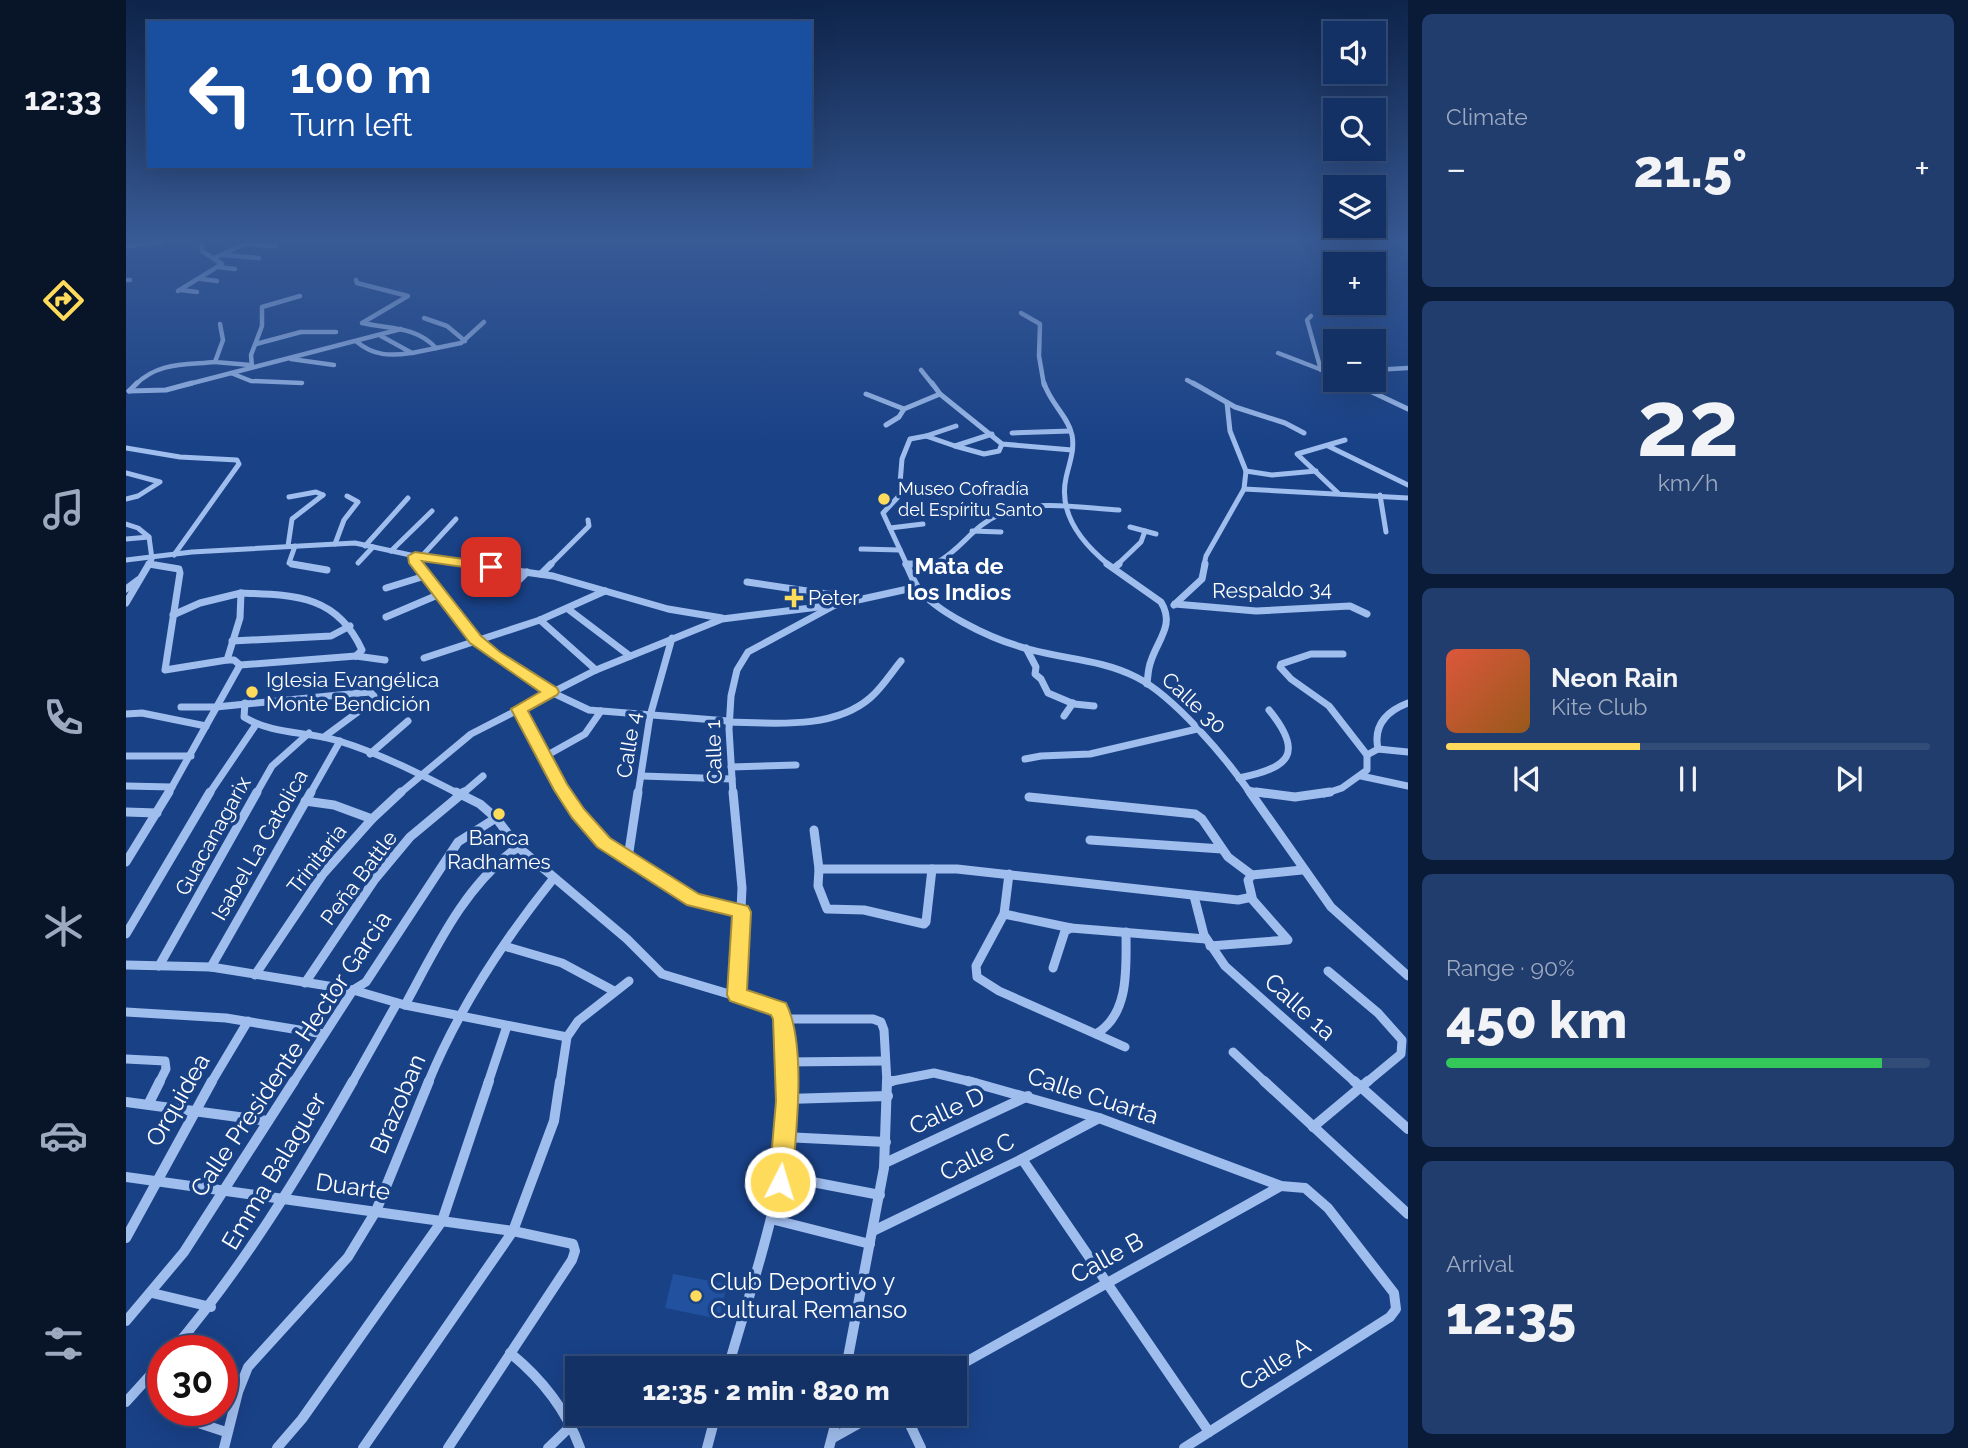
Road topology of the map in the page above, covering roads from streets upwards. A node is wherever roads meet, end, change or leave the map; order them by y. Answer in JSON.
{"nodes":[{"id":1,"x":262,"y":310,"type":"edge"},
{"id":2,"x":384,"y":310,"type":"edge"},
{"id":3,"x":1021,"y":313,"type":"dead end"},
{"id":4,"x":1311,"y":316,"type":"dead end"},
{"id":5,"x":424,"y":318,"type":"dead end"},
{"id":6,"x":484,"y":322,"type":"dead end"},
{"id":7,"x":220,"y":324,"type":"dead end"},
{"id":8,"x":401,"y":328,"type":"junction"},
{"id":9,"x":336,"y":332,"type":"dead end"},
{"id":10,"x":380,"y":336,"type":"junction"},
{"id":11,"x":464,"y":341,"type":"junction"},
{"id":12,"x":357,"y":342,"type":"junction"},
{"id":13,"x":256,"y":344,"type":"junction"},
{"id":14,"x":436,"y":348,"type":"junction"},
{"id":15,"x":411,"y":353,"type":"junction"},
{"id":16,"x":1278,"y":353,"type":"dead end"},
{"id":17,"x":290,"y":358,"type":"junction"},
{"id":18,"x":215,"y":362,"type":"junction"},
{"id":19,"x":334,"y":365,"type":"dead end"},
{"id":20,"x":252,"y":366,"type":"junction"},
{"id":21,"x":1408,"y":368,"type":"edge"},
{"id":22,"x":1386,"y":369,"type":"edge"},
{"id":23,"x":921,"y":370,"type":"dead end"},
{"id":24,"x":1321,"y":370,"type":"joint"},
{"id":25,"x":231,"y":373,"type":"junction"},
{"id":26,"x":1187,"y":380,"type":"dead end"},
{"id":27,"x":302,"y":383,"type":"dead end"},
{"id":28,"x":127,"y":392,"type":"edge"},
{"id":29,"x":1372,"y":392,"type":"edge"},
{"id":30,"x":866,"y":394,"type":"dead end"},
{"id":31,"x":940,"y":394,"type":"junction"},
{"id":32,"x":1227,"y":403,"type":"junction"},
{"id":33,"x":904,"y":409,"type":"junction"},
{"id":34,"x":1408,"y":409,"type":"edge"},
{"id":35,"x":886,"y":425,"type":"dead end"},
{"id":36,"x":956,"y":426,"type":"dead end"},
{"id":37,"x":1070,"y":431,"type":"junction"},
{"id":38,"x":1012,"y":433,"type":"dead end"},
{"id":39,"x":1304,"y":433,"type":"dead end"},
{"id":40,"x":992,"y":434,"type":"junction"},
{"id":41,"x":926,"y":436,"type":"junction"},
{"id":42,"x":1345,"y":440,"type":"dead end"},
{"id":43,"x":1002,"y":444,"type":"junction"},
{"id":44,"x":955,"y":446,"type":"junction"},
{"id":45,"x":1328,"y":446,"type":"junction"},
{"id":46,"x":126,"y":448,"type":"edge"},
{"id":47,"x":1072,"y":450,"type":"junction"},
{"id":48,"x":1247,"y":471,"type":"junction"},
{"id":49,"x":1316,"y":471,"type":"junction"},
{"id":50,"x":126,"y":473,"type":"edge"},
{"id":51,"x":1408,"y":485,"type":"edge"},
{"id":52,"x":1244,"y":489,"type":"junction"},
{"id":53,"x":1339,"y":493,"type":"junction"},
{"id":54,"x":1380,"y":495,"type":"junction"},
{"id":55,"x":347,"y":496,"type":"dead end"},
{"id":56,"x":289,"y":497,"type":"dead end"},
{"id":57,"x":408,"y":498,"type":"dead end"},
{"id":58,"x":1408,"y":498,"type":"edge"},
{"id":59,"x":126,"y":499,"type":"edge"},
{"id":60,"x":1067,"y":508,"type":"junction"},
{"id":61,"x":1119,"y":510,"type":"dead end"},
{"id":62,"x":432,"y":512,"type":"dead end"},
{"id":63,"x":456,"y":519,"type":"dead end"},
{"id":64,"x":588,"y":520,"type":"dead end"},
{"id":65,"x":126,"y":524,"type":"edge"},
{"id":66,"x":923,"y":524,"type":"dead end"},
{"id":67,"x":1130,"y":527,"type":"dead end"},
{"id":68,"x":890,"y":528,"type":"junction"},
{"id":69,"x":972,"y":531,"type":"junction"},
{"id":70,"x":1145,"y":531,"type":"junction"},
{"id":71,"x":1001,"y":532,"type":"dead end"},
{"id":72,"x":1386,"y":532,"type":"dead end"},
{"id":73,"x":1156,"y":534,"type":"dead end"},
{"id":74,"x":149,"y":537,"type":"junction"},
{"id":75,"x":126,"y":539,"type":"edge"},
{"id":76,"x":482,"y":542,"type":"dead end"},
{"id":77,"x":335,"y":544,"type":"junction"},
{"id":78,"x":495,"y":545,"type":"dead end"},
{"id":79,"x":292,"y":546,"type":"junction"},
{"id":80,"x":369,"y":546,"type":"junction"},
{"id":81,"x":861,"y":549,"type":"dead end"},
{"id":82,"x":900,"y":550,"type":"junction"},
{"id":83,"x":391,"y":551,"type":"junction"},
{"id":84,"x":518,"y":552,"type":"dead end"},
{"id":85,"x":174,"y":555,"type":"junction"},
{"id":86,"x":418,"y":556,"type":"junction"},
{"id":87,"x":126,"y":560,"type":"edge"},
{"id":88,"x":150,"y":561,"type":"junction"},
{"id":89,"x":358,"y":563,"type":"dead end"},
{"id":90,"x":461,"y":563,"type":"junction"},
{"id":91,"x":476,"y":565,"type":"junction"},
{"id":92,"x":906,"y":565,"type":"junction"},
{"id":93,"x":1115,"y":568,"type":"junction"},
{"id":94,"x":505,"y":569,"type":"junction"},
{"id":95,"x":327,"y":570,"type":"dead end"},
{"id":96,"x":527,"y":572,"type":"junction"},
{"id":97,"x":541,"y":574,"type":"junction"},
{"id":98,"x":425,"y":576,"type":"junction"},
{"id":99,"x":138,"y":580,"type":"junction"},
{"id":100,"x":747,"y":582,"type":"dead end"},
{"id":101,"x":918,"y":587,"type":"junction"},
{"id":102,"x":386,"y":588,"type":"dead end"},
{"id":103,"x":511,"y":588,"type":"dead end"},
{"id":104,"x":126,"y":589,"type":"edge"},
{"id":105,"x":606,"y":591,"type":"junction"},
{"id":106,"x":241,"y":593,"type":"junction"},
{"id":107,"x":440,"y":594,"type":"junction"},
{"id":108,"x":861,"y":599,"type":"junction"},
{"id":109,"x":126,"y":603,"type":"edge"},
{"id":110,"x":1175,"y":604,"type":"junction"},
{"id":111,"x":835,"y":605,"type":"junction"},
{"id":112,"x":568,"y":609,"type":"junction"},
{"id":113,"x":1168,"y":610,"type":"junction"},
{"id":114,"x":1367,"y":614,"type":"dead end"},
{"id":115,"x":173,"y":615,"type":"junction"},
{"id":116,"x":386,"y":617,"type":"dead end"},
{"id":117,"x":722,"y":619,"type":"junction"},
{"id":118,"x":540,"y":620,"type":"junction"},
{"id":119,"x":351,"y":626,"type":"junction"},
{"id":120,"x":672,"y":638,"type":"junction"},
{"id":121,"x":476,"y":639,"type":"junction"},
{"id":122,"x":232,"y":641,"type":"junction"},
{"id":123,"x":1026,"y":648,"type":"junction"},
{"id":124,"x":1343,"y":654,"type":"dead end"},
{"id":125,"x":356,"y":656,"type":"junction"},
{"id":126,"x":630,"y":656,"type":"junction"},
{"id":127,"x":424,"y":658,"type":"dead end"},
{"id":128,"x":227,"y":660,"type":"junction"},
{"id":129,"x":385,"y":660,"type":"dead end"},
{"id":130,"x":901,"y":661,"type":"dead end"},
{"id":131,"x":240,"y":665,"type":"junction"},
{"id":132,"x":596,"y":670,"type":"junction"},
{"id":133,"x":1147,"y":684,"type":"junction"},
{"id":134,"x":551,"y":692,"type":"junction"},
{"id":135,"x":245,"y":703,"type":"junction"},
{"id":136,"x":1073,"y":703,"type":"junction"},
{"id":137,"x":1408,"y":703,"type":"edge"},
{"id":138,"x":1094,"y":706,"type":"dead end"},
{"id":139,"x":181,"y":707,"type":"dead end"},
{"id":140,"x":216,"y":707,"type":"junction"},
{"id":141,"x":519,"y":709,"type":"junction"},
{"id":142,"x":1269,"y":710,"type":"dead end"},
{"id":143,"x":601,"y":711,"type":"junction"},
{"id":144,"x":126,"y":714,"type":"edge"},
{"id":145,"x":650,"y":716,"type":"junction"},
{"id":146,"x":1064,"y":716,"type":"dead end"},
{"id":147,"x":408,"y":721,"type":"dead end"},
{"id":148,"x":728,"y":722,"type":"junction"},
{"id":149,"x":206,"y":726,"type":"junction"},
{"id":150,"x":255,"y":726,"type":"junction"},
{"id":151,"x":1197,"y":729,"type":"junction"},
{"id":152,"x":309,"y":733,"type":"junction"},
{"id":153,"x":324,"y":737,"type":"junction"},
{"id":154,"x":340,"y":741,"type":"junction"},
{"id":155,"x":1378,"y":749,"type":"junction"},
{"id":156,"x":1408,"y":752,"type":"edge"},
{"id":157,"x":370,"y":754,"type":"junction"},
{"id":158,"x":1367,"y":755,"type":"junction"},
{"id":159,"x":126,"y":756,"type":"edge"},
{"id":160,"x":191,"y":756,"type":"junction"},
{"id":161,"x":544,"y":757,"type":"junction"},
{"id":162,"x":1024,"y":759,"type":"dead end"},
{"id":163,"x":796,"y":765,"type":"dead end"},
{"id":164,"x":731,"y":767,"type":"junction"},
{"id":165,"x":419,"y":775,"type":"junction"},
{"id":166,"x":483,"y":776,"type":"dead end"},
{"id":167,"x":642,"y":776,"type":"junction"},
{"id":168,"x":1361,"y":776,"type":"junction"},
{"id":169,"x":1239,"y":778,"type":"junction"},
{"id":170,"x":732,"y":779,"type":"junction"},
{"id":171,"x":126,"y":786,"type":"edge"},
{"id":172,"x":1408,"y":786,"type":"edge"},
{"id":173,"x":172,"y":787,"type":"junction"},
{"id":174,"x":1248,"y":790,"type":"junction"},
{"id":175,"x":460,"y":794,"type":"junction"},
{"id":176,"x":1029,"y":797,"type":"dead end"},
{"id":177,"x":305,"y":802,"type":"junction"},
{"id":178,"x":126,"y":812,"type":"edge"},
{"id":179,"x":157,"y":813,"type":"junction"},
{"id":180,"x":496,"y":818,"type":"junction"},
{"id":181,"x":372,"y":819,"type":"junction"},
{"id":182,"x":814,"y":830,"type":"dead end"},
{"id":183,"x":1090,"y":840,"type":"dead end"},
{"id":184,"x":131,"y":847,"type":"edge"},
{"id":185,"x":518,"y":847,"type":"junction"},
{"id":186,"x":1222,"y":849,"type":"junction"},
{"id":187,"x":628,"y":858,"type":"junction"},
{"id":188,"x":126,"y":862,"type":"edge"},
{"id":189,"x":932,"y":868,"type":"junction"},
{"id":190,"x":819,"y":869,"type":"junction"},
{"id":191,"x":1302,"y":870,"type":"junction"},
{"id":192,"x":1009,"y":874,"type":"junction"},
{"id":193,"x":1252,"y":875,"type":"junction"},
{"id":194,"x":553,"y":878,"type":"junction"},
{"id":195,"x":1194,"y":896,"type":"junction"},
{"id":196,"x":1251,"y":898,"type":"junction"},
{"id":197,"x":741,"y":912,"type":"junction"},
{"id":198,"x":1004,"y":914,"type":"junction"},
{"id":199,"x":1071,"y":928,"type":"junction"},
{"id":200,"x":1126,"y":932,"type":"junction"},
{"id":201,"x":126,"y":934,"type":"edge"},
{"id":202,"x":1208,"y":942,"type":"junction"},
{"id":203,"x":504,"y":946,"type":"junction"},
{"id":204,"x":126,"y":965,"type":"edge"},
{"id":205,"x":159,"y":966,"type":"junction"},
{"id":206,"x":211,"y":967,"type":"junction"},
{"id":207,"x":1053,"y":968,"type":"dead end"},
{"id":208,"x":1328,"y":971,"type":"dead end"},
{"id":209,"x":255,"y":975,"type":"junction"},
{"id":210,"x":1408,"y":976,"type":"edge"},
{"id":211,"x":629,"y":981,"type":"dead end"},
{"id":212,"x":305,"y":983,"type":"junction"},
{"id":213,"x":353,"y":990,"type":"junction"},
{"id":214,"x":614,"y":991,"type":"junction"},
{"id":215,"x":737,"y":995,"type":"junction"},
{"id":216,"x":401,"y":1004,"type":"junction"},
{"id":217,"x":126,"y":1012,"type":"edge"},
{"id":218,"x":461,"y":1016,"type":"junction"},
{"id":219,"x":783,"y":1016,"type":"junction"},
{"id":220,"x":248,"y":1021,"type":"junction"},
{"id":221,"x":507,"y":1027,"type":"junction"},
{"id":222,"x":324,"y":1034,"type":"junction"},
{"id":223,"x":1097,"y":1034,"type":"junction"},
{"id":224,"x":567,"y":1037,"type":"junction"},
{"id":225,"x":1125,"y":1047,"type":"dead end"},
{"id":226,"x":1233,"y":1052,"type":"dead end"},
{"id":227,"x":126,"y":1059,"type":"edge"},
{"id":228,"x":885,"y":1061,"type":"junction"},
{"id":229,"x":785,"y":1062,"type":"junction"},
{"id":230,"x":887,"y":1082,"type":"junction"},
{"id":231,"x":1360,"y":1087,"type":"junction"},
{"id":232,"x":888,"y":1096,"type":"junction"},
{"id":233,"x":1028,"y":1096,"type":"junction"},
{"id":234,"x":787,"y":1099,"type":"junction"},
{"id":235,"x":126,"y":1102,"type":"edge"},
{"id":236,"x":149,"y":1103,"type":"junction"},
{"id":237,"x":197,"y":1110,"type":"junction"},
{"id":238,"x":1099,"y":1118,"type":"junction"},
{"id":239,"x":268,"y":1121,"type":"junction"},
{"id":240,"x":1313,"y":1127,"type":"junction"},
{"id":241,"x":1408,"y":1129,"type":"edge"},
{"id":242,"x":784,"y":1138,"type":"junction"},
{"id":243,"x":886,"y":1142,"type":"junction"},
{"id":244,"x":1022,"y":1159,"type":"junction"},
{"id":245,"x":885,"y":1163,"type":"junction"},
{"id":246,"x":781,"y":1176,"type":"junction"},
{"id":247,"x":126,"y":1177,"type":"edge"},
{"id":248,"x":155,"y":1182,"type":"junction"},
{"id":249,"x":1281,"y":1186,"type":"junction"},
{"id":250,"x":225,"y":1190,"type":"junction"},
{"id":251,"x":880,"y":1195,"type":"junction"},
{"id":252,"x":284,"y":1199,"type":"junction"},
{"id":253,"x":376,"y":1211,"type":"junction"},
{"id":254,"x":1408,"y":1214,"type":"edge"},
{"id":255,"x":771,"y":1219,"type":"junction"},
{"id":256,"x":442,"y":1221,"type":"junction"},
{"id":257,"x":513,"y":1231,"type":"junction"},
{"id":258,"x":873,"y":1231,"type":"junction"},
{"id":259,"x":126,"y":1238,"type":"edge"},
{"id":260,"x":870,"y":1244,"type":"junction"},
{"id":261,"x":1108,"y":1282,"type":"junction"},
{"id":262,"x":152,"y":1293,"type":"junction"},
{"id":263,"x":211,"y":1307,"type":"junction"},
{"id":264,"x":1390,"y":1317,"type":"joint"},
{"id":265,"x":126,"y":1321,"type":"edge"},
{"id":266,"x":186,"y":1335,"type":"edge"},
{"id":267,"x":510,"y":1353,"type":"junction"},
{"id":268,"x":731,"y":1356,"type":"edge"},
{"id":269,"x":848,"y":1356,"type":"edge"},
{"id":270,"x":967,"y":1361,"type":"edge"},
{"id":271,"x":147,"y":1379,"type":"edge"},
{"id":272,"x":126,"y":1402,"type":"edge"},
{"id":273,"x":565,"y":1414,"type":"edge"},
{"id":274,"x":208,"y":1426,"type":"edge"},
{"id":275,"x":571,"y":1426,"type":"edge"},
{"id":276,"x":574,"y":1426,"type":"edge"},
{"id":277,"x":713,"y":1426,"type":"edge"},
{"id":278,"x":857,"y":1426,"type":"edge"},
{"id":279,"x":911,"y":1426,"type":"edge"},
{"id":280,"x":226,"y":1432,"type":"junction"},
{"id":281,"x":1209,"y":1432,"type":"junction"},
{"id":282,"x":831,"y":1443,"type":"edge"},
{"id":283,"x":224,"y":1448,"type":"edge"},
{"id":284,"x":277,"y":1448,"type":"edge"},
{"id":285,"x":362,"y":1448,"type":"edge"},
{"id":286,"x":448,"y":1448,"type":"edge"},
{"id":287,"x":548,"y":1448,"type":"edge"},
{"id":288,"x":580,"y":1448,"type":"edge"},
{"id":289,"x":707,"y":1448,"type":"edge"},
{"id":290,"x":922,"y":1448,"type":"edge"},
{"id":291,"x":1184,"y":1448,"type":"edge"}],
"edges":[{"from":1,"to":13,"type":"street"},
{"from":2,"to":8,"type":"street"},
{"from":3,"to":37,"type":"street"},
{"from":4,"to":24,"type":"street"},
{"from":5,"to":11,"type":"street"},
{"from":6,"to":11,"type":"street"},
{"from":7,"to":18,"type":"street"},
{"from":8,"to":10,"type":"street"},
{"from":8,"to":14,"type":"street"},
{"from":9,"to":13,"type":"street"},
{"from":10,"to":12,"type":"street"},
{"from":10,"to":15,"type":"street"},
{"from":11,"to":14,"type":"street"},
{"from":12,"to":15,"type":"street"},
{"from":12,"to":17,"type":"street"},
{"from":13,"to":20,"type":"street"},
{"from":14,"to":15,"type":"street"},
{"from":16,"to":24,"type":"street"},
{"from":17,"to":19,"type":"street"},
{"from":17,"to":20,"type":"street"},
{"from":18,"to":20,"type":"street"},
{"from":18,"to":28,"type":"street"},
{"from":20,"to":25,"type":"street"},
{"from":21,"to":22,"type":"street"},
{"from":23,"to":31,"type":"street"},
{"from":25,"to":27,"type":"street"},
{"from":25,"to":28,"type":"street"},
{"from":26,"to":32,"type":"street"},
{"from":29,"to":34,"type":"street"},
{"from":30,"to":33,"type":"street"},
{"from":31,"to":33,"type":"street"},
{"from":31,"to":40,"type":"street"},
{"from":32,"to":39,"type":"street"},
{"from":32,"to":48,"type":"street"},
{"from":33,"to":35,"type":"street"},
{"from":36,"to":41,"type":"street"},
{"from":37,"to":38,"type":"street"},
{"from":37,"to":47,"type":"street"},
{"from":40,"to":43,"type":"street"},
{"from":40,"to":44,"type":"street"},
{"from":41,"to":44,"type":"street"},
{"from":41,"to":68,"type":"street"},
{"from":42,"to":45,"type":"street"},
{"from":43,"to":44,"type":"street"},
{"from":43,"to":47,"type":"street"},
{"from":45,"to":49,"type":"street"},
{"from":45,"to":51,"type":"street"},
{"from":46,"to":85,"type":"street"},
{"from":47,"to":60,"type":"street"},
{"from":48,"to":49,"type":"street"},
{"from":48,"to":52,"type":"street"},
{"from":49,"to":53,"type":"street"},
{"from":50,"to":59,"type":"street"},
{"from":52,"to":53,"type":"street"},
{"from":52,"to":110,"type":"street"},
{"from":53,"to":54,"type":"street"},
{"from":54,"to":58,"type":"street"},
{"from":54,"to":72,"type":"street"},
{"from":55,"to":77,"type":"street"},
{"from":56,"to":79,"type":"street"},
{"from":57,"to":80,"type":"street"},
{"from":60,"to":61,"type":"street"},
{"from":60,"to":69,"type":"street"},
{"from":60,"to":93,"type":"street"},
{"from":62,"to":83,"type":"street"},
{"from":63,"to":86,"type":"street"},
{"from":64,"to":97,"type":"street"},
{"from":65,"to":74,"type":"street"},
{"from":66,"to":68,"type":"street"},
{"from":67,"to":70,"type":"street"},
{"from":68,"to":82,"type":"street","name":"Calle 30"},
{"from":69,"to":71,"type":"street"},
{"from":69,"to":92,"type":"street"},
{"from":70,"to":73,"type":"street"},
{"from":70,"to":93,"type":"street"},
{"from":74,"to":75,"type":"street"},
{"from":74,"to":88,"type":"street"},
{"from":76,"to":90,"type":"street"},
{"from":77,"to":79,"type":"street"},
{"from":77,"to":80,"type":"street"},
{"from":78,"to":91,"type":"street"},
{"from":79,"to":85,"type":"street"},
{"from":79,"to":95,"type":"street"},
{"from":80,"to":83,"type":"street"},
{"from":80,"to":89,"type":"street"},
{"from":81,"to":82,"type":"street"},
{"from":82,"to":92,"type":"street","name":"Calle 30"},
{"from":83,"to":86,"type":"street"},
{"from":84,"to":94,"type":"street"},
{"from":85,"to":88,"type":"street"},
{"from":86,"to":90,"type":"street"},
{"from":86,"to":98,"type":"street"},
{"from":87,"to":88,"type":"street"},
{"from":88,"to":99,"type":"street"},
{"from":88,"to":115,"type":"street"},
{"from":90,"to":91,"type":"street"},
{"from":91,"to":94,"type":"street"},
{"from":92,"to":101,"type":"street","name":"Calle 30"},
{"from":93,"to":113,"type":"street"},
{"from":94,"to":96,"type":"street"},
{"from":96,"to":97,"type":"street"},
{"from":96,"to":103,"type":"street"},
{"from":97,"to":105,"type":"street"},
{"from":98,"to":102,"type":"street"},
{"from":98,"to":107,"type":"street"},
{"from":99,"to":104,"type":"street"},
{"from":99,"to":109,"type":"street"},
{"from":100,"to":108,"type":"street"},
{"from":101,"to":108,"type":"street","name":"Calle 1"},
{"from":101,"to":123,"type":"street","name":"Calle 30"},
{"from":105,"to":112,"type":"street"},
{"from":105,"to":117,"type":"street"},
{"from":106,"to":115,"type":"street"},
{"from":106,"to":119,"type":"street"},
{"from":106,"to":122,"type":"street"},
{"from":107,"to":116,"type":"street"},
{"from":107,"to":121,"type":"street"},
{"from":108,"to":111,"type":"street","name":"Calle 1"},
{"from":110,"to":113,"type":"street"},
{"from":110,"to":114,"type":"street","name":"Respaldo 34"},
{"from":111,"to":117,"type":"street"},
{"from":111,"to":148,"type":"street","name":"Calle 1"},
{"from":112,"to":118,"type":"street"},
{"from":112,"to":126,"type":"street"},
{"from":113,"to":133,"type":"street"},
{"from":115,"to":128,"type":"street"},
{"from":117,"to":120,"type":"street","name":"Trinitaria"},
{"from":118,"to":121,"type":"street"},
{"from":118,"to":132,"type":"street"},
{"from":119,"to":122,"type":"street"},
{"from":119,"to":125,"type":"street"},
{"from":120,"to":126,"type":"street","name":"Trinitaria"},
{"from":120,"to":145,"type":"street","name":"Calle 4"},
{"from":121,"to":127,"type":"street"},
{"from":121,"to":134,"type":"street"},
{"from":122,"to":128,"type":"street"},
{"from":123,"to":133,"type":"street","name":"Calle 30"},
{"from":123,"to":136,"type":"street"},
{"from":124,"to":158,"type":"street"},
{"from":125,"to":129,"type":"street"},
{"from":125,"to":131,"type":"street"},
{"from":126,"to":132,"type":"street","name":"Trinitaria"},
{"from":128,"to":131,"type":"street"},
{"from":130,"to":148,"type":"street"},
{"from":131,"to":140,"type":"street"},
{"from":132,"to":134,"type":"street","name":"Trinitaria"},
{"from":133,"to":151,"type":"street","name":"Calle 30"},
{"from":134,"to":141,"type":"street","name":"Trinitaria"},
{"from":134,"to":143,"type":"street"},
{"from":135,"to":140,"type":"street"},
{"from":135,"to":150,"type":"street"},
{"from":135,"to":153,"type":"street"},
{"from":136,"to":138,"type":"street"},
{"from":136,"to":146,"type":"street"},
{"from":137,"to":155,"type":"street"},
{"from":139,"to":140,"type":"street"},
{"from":140,"to":149,"type":"street"},
{"from":141,"to":161,"type":"street"},
{"from":141,"to":165,"type":"street","name":"Trinitaria"},
{"from":142,"to":169,"type":"street"},
{"from":143,"to":145,"type":"street"},
{"from":143,"to":161,"type":"street"},
{"from":144,"to":149,"type":"street"},
{"from":145,"to":148,"type":"street"},
{"from":145,"to":167,"type":"street","name":"Calle 4"},
{"from":147,"to":157,"type":"street"},
{"from":148,"to":164,"type":"street","name":"Calle 1"},
{"from":149,"to":160,"type":"street"},
{"from":150,"to":152,"type":"street"},
{"from":150,"to":201,"type":"street"},
{"from":151,"to":162,"type":"street"},
{"from":151,"to":169,"type":"street","name":"Calle 30"},
{"from":152,"to":153,"type":"street"},
{"from":152,"to":205,"type":"street","name":"Guacanagarix"},
{"from":153,"to":154,"type":"street"},
{"from":154,"to":157,"type":"street"},
{"from":154,"to":177,"type":"street","name":"Isabel La Catolica"},
{"from":155,"to":156,"type":"street"},
{"from":155,"to":158,"type":"street"},
{"from":157,"to":165,"type":"street"},
{"from":158,"to":168,"type":"street"},
{"from":159,"to":160,"type":"street"},
{"from":160,"to":173,"type":"street"},
{"from":161,"to":187,"type":"street"},
{"from":163,"to":164,"type":"street"},
{"from":164,"to":170,"type":"street","name":"Calle 1"},
{"from":165,"to":175,"type":"street"},
{"from":165,"to":181,"type":"street","name":"Trinitaria"},
{"from":166,"to":175,"type":"street","name":"Peña Battle"},
{"from":167,"to":170,"type":"street"},
{"from":167,"to":187,"type":"street","name":"Calle 4"},
{"from":168,"to":172,"type":"street"},
{"from":168,"to":174,"type":"street"},
{"from":169,"to":174,"type":"street","name":"Calle 30"},
{"from":170,"to":197,"type":"street","name":"Calle 1"},
{"from":171,"to":173,"type":"street"},
{"from":173,"to":179,"type":"street"},
{"from":174,"to":191,"type":"street","name":"Calle 30"},
{"from":175,"to":180,"type":"street"},
{"from":175,"to":212,"type":"street","name":"Peña Battle"},
{"from":176,"to":186,"type":"street"},
{"from":177,"to":181,"type":"street"},
{"from":177,"to":206,"type":"street","name":"Isabel La Catolica"},
{"from":178,"to":179,"type":"street"},
{"from":179,"to":184,"type":"street"},
{"from":180,"to":185,"type":"street"},
{"from":180,"to":213,"type":"street","name":"Calle Presidente Hector Garcia"},
{"from":181,"to":209,"type":"street","name":"Trinitaria"},
{"from":182,"to":190,"type":"street"},
{"from":183,"to":186,"type":"street"},
{"from":184,"to":188,"type":"street"},
{"from":185,"to":194,"type":"street"},
{"from":185,"to":216,"type":"street","name":"Emma Balaguer"},
{"from":186,"to":193,"type":"street"},
{"from":187,"to":197,"type":"street"},
{"from":189,"to":190,"type":"street"},
{"from":189,"to":190,"type":"street"},
{"from":189,"to":192,"type":"street"},
{"from":191,"to":193,"type":"street"},
{"from":191,"to":210,"type":"street","name":"Calle 30"},
{"from":192,"to":195,"type":"street"},
{"from":192,"to":198,"type":"street"},
{"from":193,"to":196,"type":"street"},
{"from":194,"to":203,"type":"street","name":"Brazoban"},
{"from":194,"to":215,"type":"street"},
{"from":195,"to":196,"type":"street"},
{"from":195,"to":202,"type":"street","name":"Calle 1a"},
{"from":196,"to":202,"type":"street"},
{"from":197,"to":215,"type":"street","name":"Calle 1"},
{"from":198,"to":199,"type":"street"},
{"from":198,"to":223,"type":"street"},
{"from":199,"to":200,"type":"street"},
{"from":199,"to":207,"type":"street"},
{"from":200,"to":202,"type":"street"},
{"from":200,"to":223,"type":"street"},
{"from":202,"to":231,"type":"street","name":"Calle 1a"},
{"from":203,"to":214,"type":"street"},
{"from":203,"to":218,"type":"street","name":"Brazoban"},
{"from":204,"to":205,"type":"street"},
{"from":205,"to":206,"type":"street"},
{"from":206,"to":209,"type":"street"},
{"from":208,"to":231,"type":"street"},
{"from":209,"to":212,"type":"street"},
{"from":211,"to":214,"type":"street"},
{"from":212,"to":213,"type":"street"},
{"from":213,"to":216,"type":"street"},
{"from":213,"to":222,"type":"street","name":"Calle Presidente Hector Garcia"},
{"from":214,"to":224,"type":"street"},
{"from":215,"to":219,"type":"street"},
{"from":216,"to":218,"type":"street"},
{"from":216,"to":252,"type":"street","name":"Emma Balaguer"},
{"from":217,"to":220,"type":"street"},
{"from":218,"to":221,"type":"street"},
{"from":218,"to":253,"type":"street","name":"Brazoban"},
{"from":219,"to":228,"type":"street"},
{"from":219,"to":229,"type":"street"},
{"from":220,"to":222,"type":"street"},
{"from":220,"to":237,"type":"street","name":"Orquidea"},
{"from":221,"to":224,"type":"street"},
{"from":221,"to":256,"type":"street"},
{"from":222,"to":239,"type":"street","name":"Calle Presidente Hector Garcia"},
{"from":223,"to":225,"type":"street"},
{"from":224,"to":257,"type":"street"},
{"from":226,"to":240,"type":"street"},
{"from":227,"to":236,"type":"street"},
{"from":228,"to":229,"type":"street"},
{"from":228,"to":230,"type":"street"},
{"from":229,"to":234,"type":"street"},
{"from":230,"to":232,"type":"street"},
{"from":230,"to":233,"type":"street","name":"Calle Cuarta"},
{"from":231,"to":240,"type":"street"},
{"from":231,"to":241,"type":"street","name":"Calle 1a"},
{"from":232,"to":234,"type":"street"},
{"from":232,"to":243,"type":"street"},
{"from":233,"to":238,"type":"street","name":"Calle Cuarta"},
{"from":233,"to":245,"type":"street","name":"Calle D"},
{"from":234,"to":242,"type":"street"},
{"from":235,"to":236,"type":"street"},
{"from":236,"to":237,"type":"street"},
{"from":237,"to":239,"type":"street"},
{"from":237,"to":248,"type":"street","name":"Orquidea"},
{"from":238,"to":244,"type":"street","name":"Calle C"},
{"from":238,"to":249,"type":"street","name":"Calle Cuarta"},
{"from":239,"to":250,"type":"street","name":"Calle Presidente Hector Garcia"},
{"from":240,"to":254,"type":"street"},
{"from":242,"to":243,"type":"street"},
{"from":242,"to":246,"type":"street"},
{"from":243,"to":245,"type":"street"},
{"from":244,"to":258,"type":"street","name":"Calle C"},
{"from":244,"to":261,"type":"street"},
{"from":245,"to":251,"type":"street"},
{"from":246,"to":251,"type":"street"},
{"from":246,"to":255,"type":"street"},
{"from":247,"to":248,"type":"street","name":"Duarte"},
{"from":248,"to":250,"type":"street","name":"Duarte"},
{"from":248,"to":259,"type":"street","name":"Orquidea"},
{"from":249,"to":261,"type":"street","name":"Calle B"},
{"from":249,"to":264,"type":"street","name":"Calle Cuarta"},
{"from":250,"to":252,"type":"street","name":"Duarte"},
{"from":250,"to":262,"type":"street","name":"Calle Presidente Hector Garcia"},
{"from":251,"to":258,"type":"street"},
{"from":252,"to":253,"type":"street","name":"Duarte"},
{"from":252,"to":263,"type":"street","name":"Emma Balaguer"},
{"from":253,"to":256,"type":"street","name":"Duarte"},
{"from":253,"to":280,"type":"street","name":"Brazoban"},
{"from":255,"to":260,"type":"street"},
{"from":255,"to":268,"type":"street"},
{"from":256,"to":257,"type":"street","name":"Duarte"},
{"from":256,"to":284,"type":"street"},
{"from":257,"to":267,"type":"street","name":"Duarte"},
{"from":257,"to":285,"type":"street"},
{"from":258,"to":260,"type":"street"},
{"from":260,"to":269,"type":"street"},
{"from":261,"to":270,"type":"street","name":"Calle B"},
{"from":261,"to":281,"type":"street"},
{"from":262,"to":263,"type":"street"},
{"from":262,"to":265,"type":"street","name":"Calle Presidente Hector Garcia"},
{"from":263,"to":266,"type":"street","name":"Emma Balaguer"},
{"from":264,"to":281,"type":"street","name":"Calle A"},
{"from":267,"to":273,"type":"street"},
{"from":267,"to":286,"type":"street"},
{"from":271,"to":272,"type":"street"},
{"from":274,"to":280,"type":"street"},
{"from":275,"to":287,"type":"street"},
{"from":276,"to":288,"type":"street"},
{"from":277,"to":289,"type":"street"},
{"from":278,"to":282,"type":"street"},
{"from":279,"to":290,"type":"street"},
{"from":280,"to":283,"type":"street","name":"Brazoban"},
{"from":281,"to":291,"type":"street","name":"Calle A"}]}
